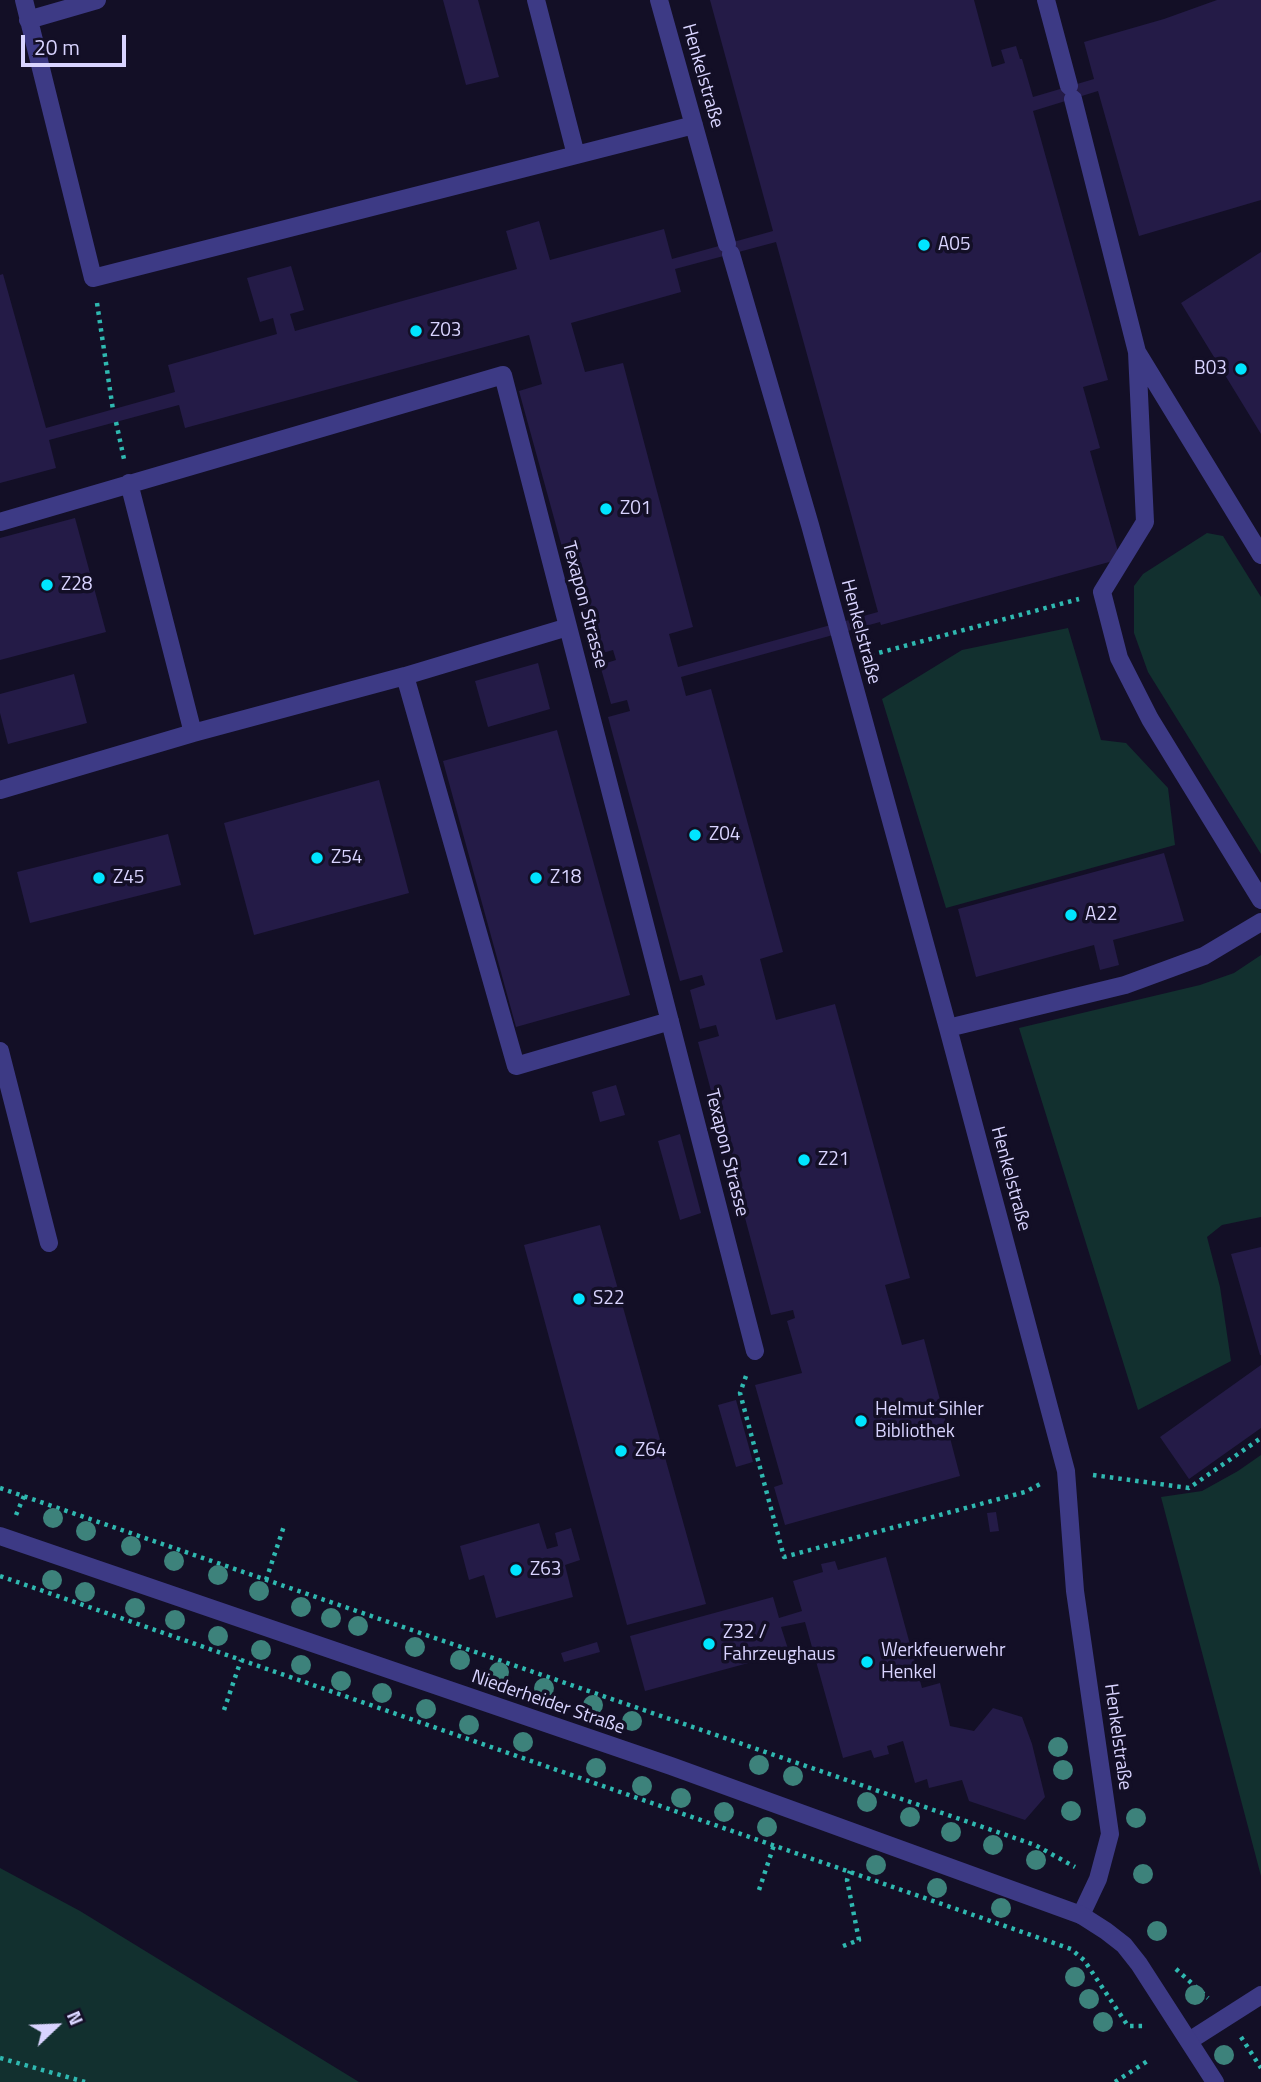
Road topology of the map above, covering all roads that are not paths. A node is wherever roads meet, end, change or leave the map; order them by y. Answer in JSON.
{"nodes":[{"id":1,"x":24,"y":0,"type":"edge"},
{"id":2,"x":97,"y":0,"type":"edge"},
{"id":3,"x":536,"y":0,"type":"edge"},
{"id":4,"x":659,"y":0,"type":"edge"},
{"id":5,"x":1046,"y":0,"type":"edge"},
{"id":6,"x":29,"y":20,"type":"junction"},
{"id":7,"x":694,"y":125,"type":"junction"},
{"id":8,"x":576,"y":155,"type":"junction"},
{"id":9,"x":1137,"y":352,"type":"junction"},
{"id":10,"x":130,"y":483,"type":"junction"},
{"id":11,"x":0,"y":522,"type":"edge"},
{"id":12,"x":1261,"y":555,"type":"edge"},
{"id":13,"x":568,"y":627,"type":"junction"},
{"id":14,"x":405,"y":676,"type":"junction"},
{"id":15,"x":192,"y":733,"type":"junction"},
{"id":16,"x":0,"y":790,"type":"edge"},
{"id":17,"x":1261,"y":900,"type":"edge"},
{"id":18,"x":1261,"y":922,"type":"edge"},
{"id":19,"x":670,"y":1021,"type":"junction"},
{"id":20,"x":948,"y":1028,"type":"junction"},
{"id":21,"x":0,"y":1051,"type":"edge"},
{"id":22,"x":49,"y":1243,"type":"dead end"},
{"id":23,"x":755,"y":1351,"type":"road end"},
{"id":24,"x":0,"y":1536,"type":"edge"},
{"id":25,"x":1081,"y":1915,"type":"junction"},
{"id":26,"x":1261,"y":1995,"type":"edge"},
{"id":27,"x":1189,"y":2041,"type":"junction"},
{"id":28,"x":1215,"y":2082,"type":"edge"}],
"edges":[{"from":1,"to":6,"type":"street"},
{"from":2,"to":6,"type":"street"},
{"from":3,"to":8,"type":"street"},
{"from":4,"to":7,"type":"street","name":"Henkelstraße"},
{"from":5,"to":9,"type":"street"},
{"from":6,"to":8,"type":"street"},
{"from":7,"to":8,"type":"street"},
{"from":7,"to":20,"type":"street","name":"Henkelstraße"},
{"from":9,"to":12,"type":"street"},
{"from":9,"to":17,"type":"street"},
{"from":10,"to":11,"type":"street","name":"Texapon Strasse"},
{"from":10,"to":13,"type":"street","name":"Texapon Strasse"},
{"from":10,"to":15,"type":"street"},
{"from":13,"to":14,"type":"street"},
{"from":13,"to":19,"type":"street","name":"Texapon Strasse"},
{"from":14,"to":15,"type":"street"},
{"from":14,"to":19,"type":"street"},
{"from":15,"to":16,"type":"street"},
{"from":18,"to":20,"type":"street"},
{"from":19,"to":23,"type":"street","name":"Texapon Strasse"},
{"from":20,"to":25,"type":"street","name":"Henkelstraße"},
{"from":21,"to":22,"type":"street"},
{"from":24,"to":25,"type":"street","name":"Niederheider Straße"},
{"from":25,"to":27,"type":"street"},
{"from":26,"to":27,"type":"street"},
{"from":27,"to":28,"type":"street"}]}
